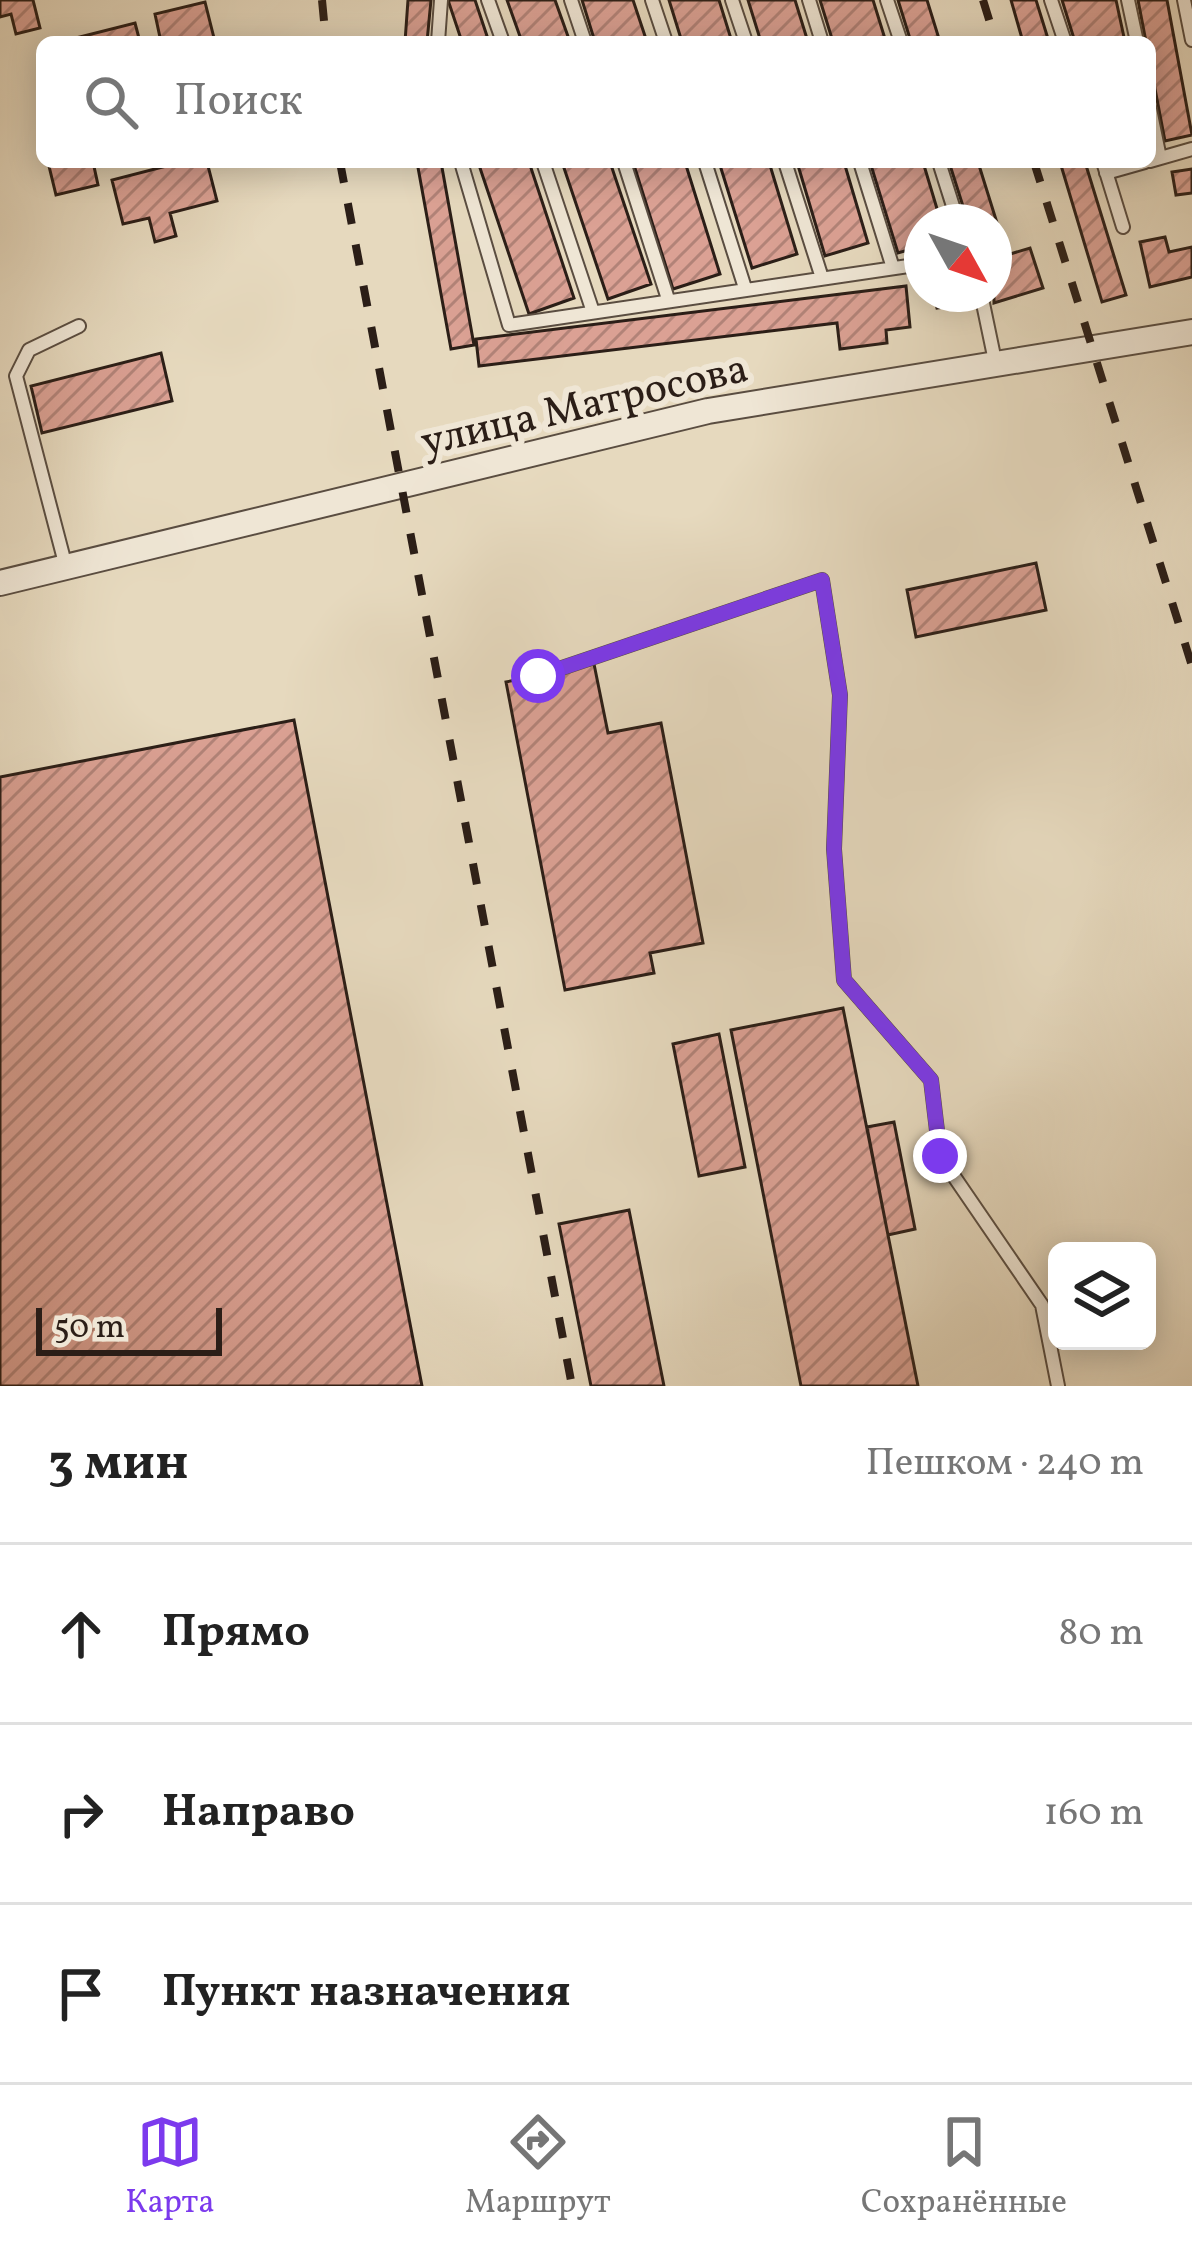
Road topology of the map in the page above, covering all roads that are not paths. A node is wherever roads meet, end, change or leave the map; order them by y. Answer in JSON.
{"nodes":[{"id":1,"x":441,"y":0,"type":"edge"},
{"id":2,"x":488,"y":0,"type":"edge"},
{"id":3,"x":572,"y":0,"type":"edge"},
{"id":4,"x":652,"y":0,"type":"edge"},
{"id":5,"x":732,"y":0,"type":"edge"},
{"id":6,"x":809,"y":0,"type":"edge"},
{"id":7,"x":887,"y":0,"type":"edge"},
{"id":8,"x":1051,"y":0,"type":"edge"},
{"id":9,"x":1128,"y":0,"type":"edge"},
{"id":10,"x":1184,"y":0,"type":"edge"},
{"id":11,"x":438,"y":36,"type":"edge"},
{"id":12,"x":500,"y":36,"type":"edge"},
{"id":13,"x":583,"y":36,"type":"edge"},
{"id":14,"x":664,"y":36,"type":"edge"},
{"id":15,"x":744,"y":36,"type":"edge"},
{"id":16,"x":820,"y":36,"type":"edge"},
{"id":17,"x":899,"y":36,"type":"edge"},
{"id":18,"x":1062,"y":36,"type":"edge"},
{"id":19,"x":1136,"y":36,"type":"edge"},
{"id":20,"x":1192,"y":40,"type":"edge"},
{"id":21,"x":1192,"y":149,"type":"edge"},
{"id":22,"x":1156,"y":159,"type":"edge"},
{"id":23,"x":463,"y":168,"type":"edge"},
{"id":24,"x":545,"y":168,"type":"edge"},
{"id":25,"x":626,"y":168,"type":"edge"},
{"id":26,"x":707,"y":168,"type":"edge"},
{"id":27,"x":786,"y":168,"type":"edge"},
{"id":28,"x":862,"y":168,"type":"edge"},
{"id":29,"x":941,"y":168,"type":"edge"},
{"id":30,"x":1104,"y":168,"type":"edge"},
{"id":31,"x":952,"y":204,"type":"edge"},
{"id":32,"x":1123,"y":227,"type":"dead end"},
{"id":33,"x":904,"y":266,"type":"edge"},
{"id":34,"x":893,"y":268,"type":"junction"},
{"id":35,"x":822,"y":278,"type":"junction"},
{"id":36,"x":746,"y":288,"type":"junction"},
{"id":37,"x":668,"y":299,"type":"junction"},
{"id":38,"x":592,"y":309,"type":"junction"},
{"id":39,"x":984,"y":312,"type":"edge"},
{"id":40,"x":79,"y":326,"type":"dead end"},
{"id":41,"x":1192,"y":332,"type":"edge"},
{"id":42,"x":994,"y":361,"type":"junction"},
{"id":43,"x":65,"y":567,"type":"junction"},
{"id":44,"x":0,"y":583,"type":"edge"},
{"id":45,"x":538,"y":676,"type":"dead end"},
{"id":46,"x":1058,"y":1386,"type":"edge"}],
"edges":[{"from":1,"to":11,"type":"lane"},
{"from":2,"to":12,"type":"lane"},
{"from":3,"to":13,"type":"lane"},
{"from":4,"to":14,"type":"lane"},
{"from":5,"to":15,"type":"lane"},
{"from":6,"to":16,"type":"lane"},
{"from":7,"to":17,"type":"lane"},
{"from":8,"to":18,"type":"lane"},
{"from":9,"to":19,"type":"lane"},
{"from":10,"to":20,"type":"lane"},
{"from":21,"to":22,"type":"lane"},
{"from":23,"to":38,"type":"lane"},
{"from":24,"to":38,"type":"lane"},
{"from":25,"to":37,"type":"lane"},
{"from":26,"to":36,"type":"lane"},
{"from":27,"to":35,"type":"lane"},
{"from":28,"to":34,"type":"lane"},
{"from":29,"to":31,"type":"lane"},
{"from":30,"to":32,"type":"lane"},
{"from":33,"to":34,"type":"lane"},
{"from":34,"to":35,"type":"lane"},
{"from":35,"to":36,"type":"lane"},
{"from":36,"to":37,"type":"lane"},
{"from":37,"to":38,"type":"lane"},
{"from":39,"to":42,"type":"lane"},
{"from":40,"to":43,"type":"lane"},
{"from":41,"to":42,"type":"street","name":"улица Матросова"},
{"from":42,"to":43,"type":"street","name":"улица Матросова"},
{"from":43,"to":44,"type":"street","name":"улица Матросова"},
{"from":45,"to":46,"type":"lane"}]}
